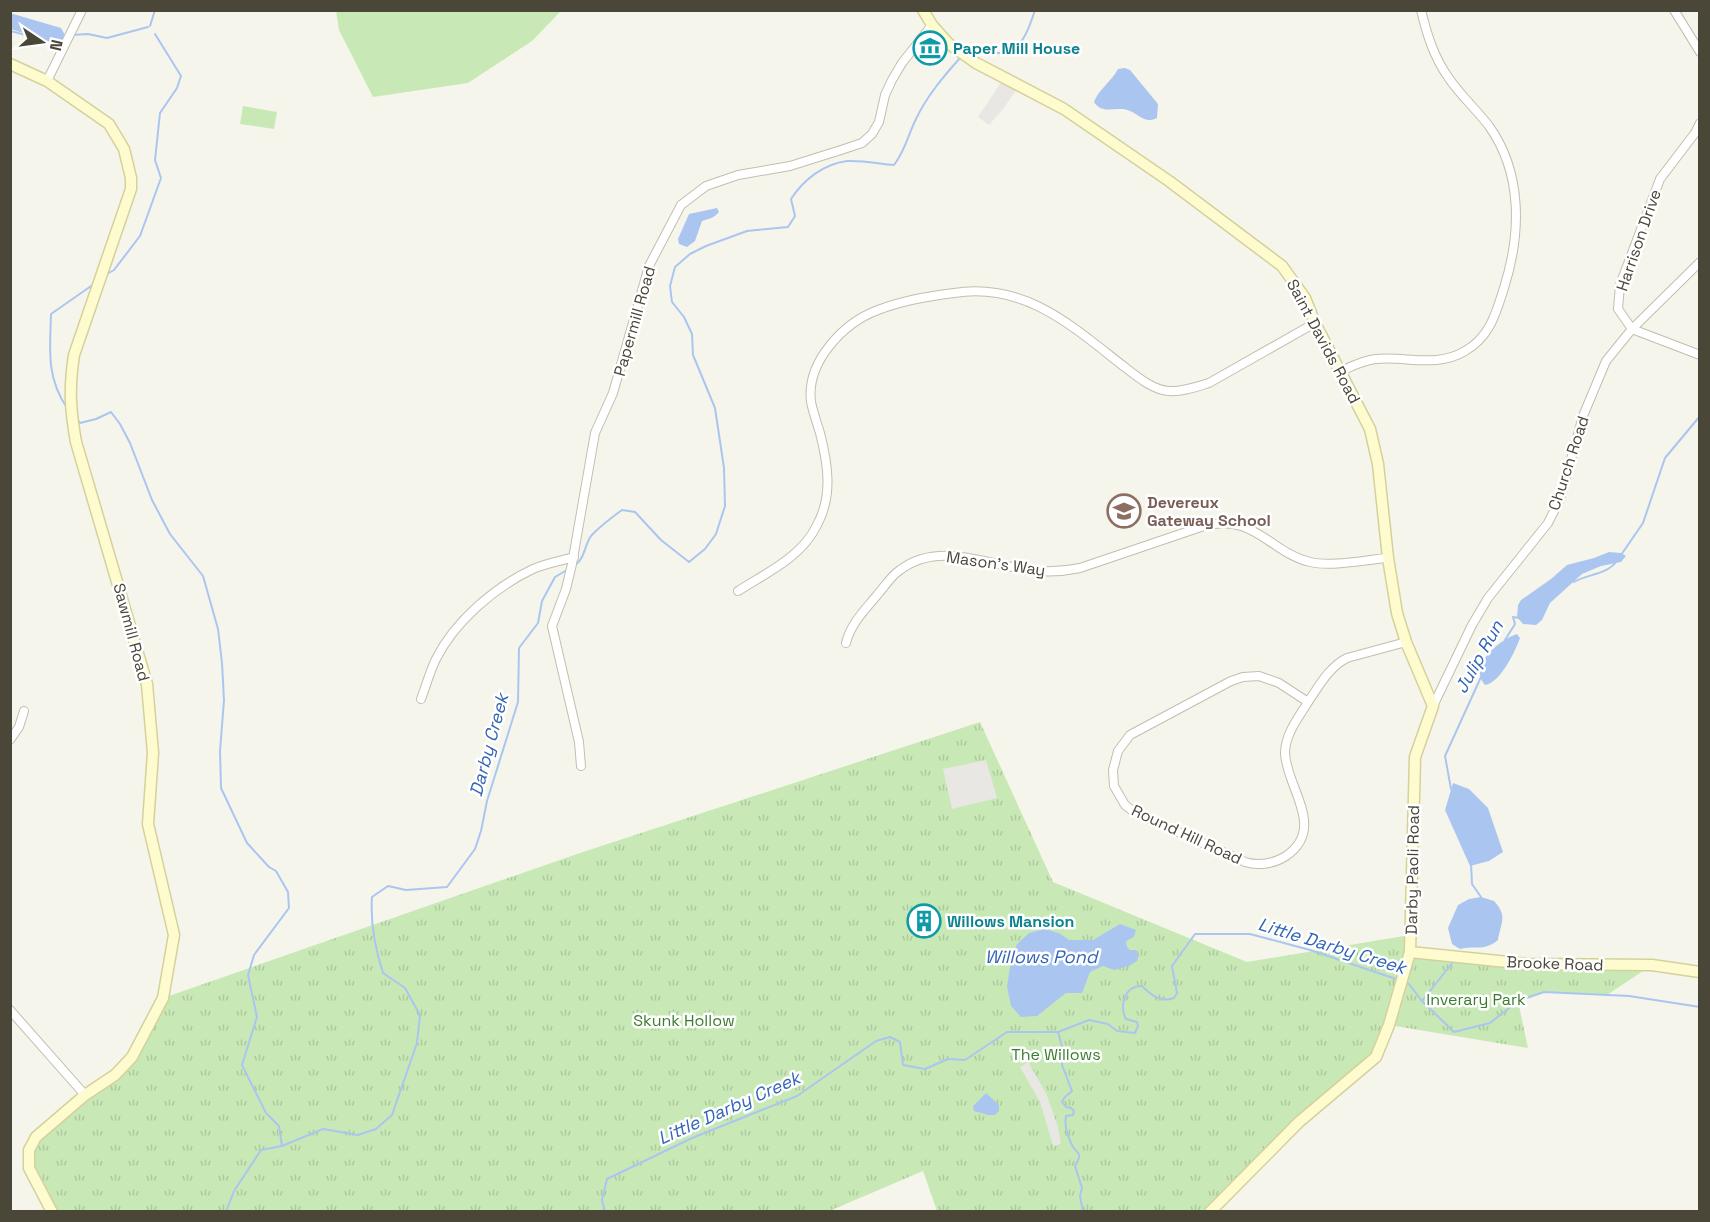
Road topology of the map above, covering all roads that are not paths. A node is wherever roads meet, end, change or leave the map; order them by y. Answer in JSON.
{"nodes":[{"id":1,"x":82,"y":10,"type":"edge"},
{"id":2,"x":923,"y":10,"type":"edge"},
{"id":3,"x":1421,"y":10,"type":"edge"},
{"id":4,"x":1674,"y":10,"type":"edge"},
{"id":5,"x":932,"y":25,"type":"junction"},
{"id":6,"x":1700,"y":52,"type":"edge"},
{"id":7,"x":10,"y":64,"type":"edge"},
{"id":8,"x":47,"y":81,"type":"junction"},
{"id":9,"x":1700,"y":123,"type":"edge"},
{"id":10,"x":1700,"y":262,"type":"edge"},
{"id":11,"x":1315,"y":323,"type":"junction"},
{"id":12,"x":1632,"y":329,"type":"junction"},
{"id":13,"x":1700,"y":355,"type":"edge"},
{"id":14,"x":1341,"y":371,"type":"junction"},
{"id":15,"x":1388,"y":558,"type":"junction"},
{"id":16,"x":573,"y":561,"type":"junction"},
{"id":17,"x":738,"y":591,"type":"dead end"},
{"id":18,"x":1406,"y":642,"type":"junction"},
{"id":19,"x":846,"y":643,"type":"dead end"},
{"id":20,"x":421,"y":699,"type":"dead end"},
{"id":21,"x":1308,"y":702,"type":"junction"},
{"id":22,"x":1432,"y":706,"type":"junction"},
{"id":23,"x":24,"y":711,"type":"dead end"},
{"id":24,"x":10,"y":740,"type":"edge"},
{"id":25,"x":581,"y":765,"type":"dead end"},
{"id":26,"x":1410,"y":952,"type":"junction"},
{"id":27,"x":1700,"y":972,"type":"edge"},
{"id":28,"x":10,"y":1010,"type":"edge"},
{"id":29,"x":85,"y":1095,"type":"junction"},
{"id":30,"x":52,"y":1212,"type":"edge"},
{"id":31,"x":1210,"y":1212,"type":"edge"}],
"edges":[{"from":1,"to":8,"type":"street"},
{"from":2,"to":5,"type":"street","name":"Saint Davids Road"},
{"from":3,"to":14,"type":"street"},
{"from":4,"to":6,"type":"street"},
{"from":5,"to":11,"type":"street","name":"Saint Davids Road"},
{"from":5,"to":16,"type":"street","name":"Papermill Road"},
{"from":7,"to":8,"type":"street","name":"Sawmill Road"},
{"from":8,"to":29,"type":"street","name":"Sawmill Road"},
{"from":9,"to":12,"type":"street","name":"Harrison Drive"},
{"from":10,"to":12,"type":"street","name":"Church Road"},
{"from":11,"to":14,"type":"street","name":"Saint Davids Road"},
{"from":11,"to":17,"type":"street"},
{"from":12,"to":13,"type":"street"},
{"from":12,"to":22,"type":"street","name":"Church Road"},
{"from":14,"to":15,"type":"street","name":"Saint Davids Road"},
{"from":15,"to":18,"type":"street","name":"Saint Davids Road"},
{"from":15,"to":19,"type":"street","name":"Mason's Way"},
{"from":16,"to":20,"type":"street"},
{"from":16,"to":25,"type":"street","name":"Papermill Road"},
{"from":18,"to":21,"type":"street","name":"Round Hill Road"},
{"from":18,"to":22,"type":"street","name":"Saint Davids Road"},
{"from":21,"to":21,"type":"street","name":"Round Hill Road"},
{"from":22,"to":26,"type":"street","name":"Darby Paoli Road"},
{"from":23,"to":24,"type":"street"},
{"from":26,"to":27,"type":"street","name":"Brooke Road"},
{"from":26,"to":31,"type":"street","name":"Darby Paoli Road"},
{"from":28,"to":29,"type":"street"},
{"from":29,"to":30,"type":"street","name":"Sawmill Road"}]}
